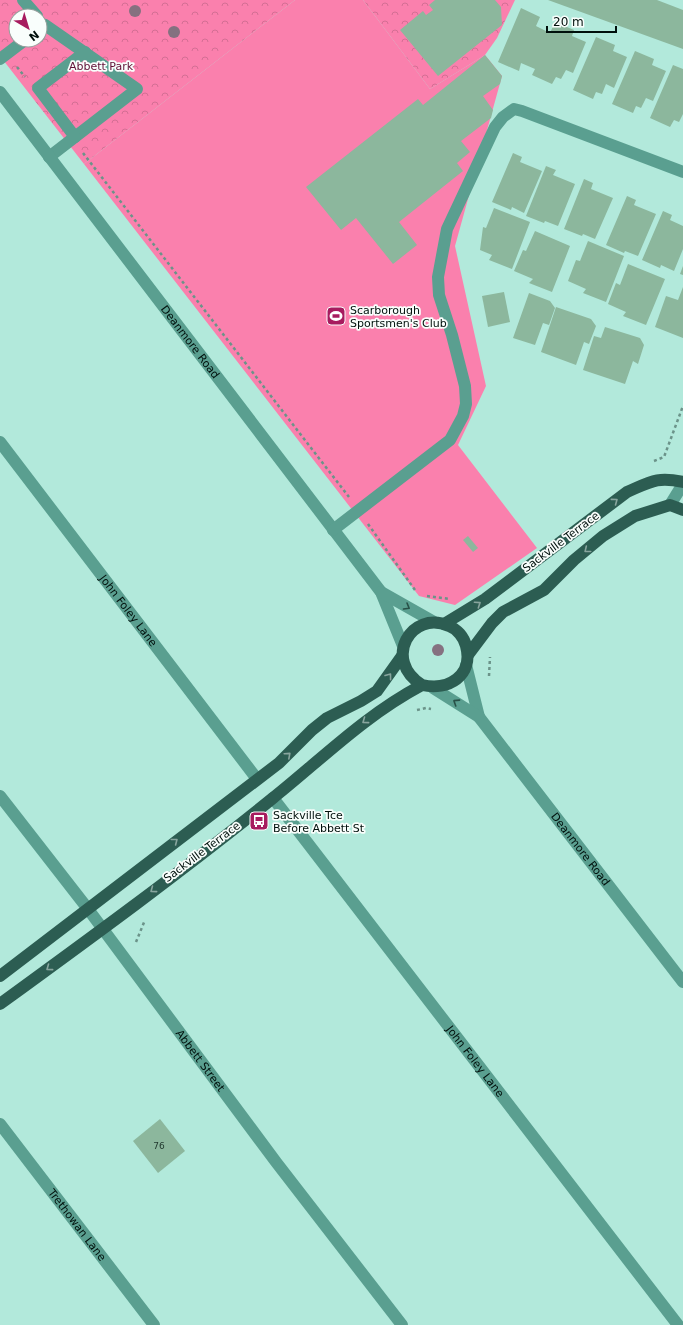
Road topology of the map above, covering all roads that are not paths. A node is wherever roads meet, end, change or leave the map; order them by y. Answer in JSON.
{"nodes":[{"id":1,"x":23,"y":0,"type":"edge"},
{"id":2,"x":30,"y":8,"type":"edge"},
{"id":3,"x":48,"y":27,"type":"edge"},
{"id":4,"x":14,"y":48,"type":"edge"},
{"id":5,"x":85,"y":52,"type":"junction"},
{"id":6,"x":3,"y":56,"type":"edge"},
{"id":7,"x":0,"y":92,"type":"edge"},
{"id":8,"x":74,"y":138,"type":"junction"},
{"id":9,"x":49,"y":157,"type":"junction"},
{"id":10,"x":683,"y":172,"type":"edge"},
{"id":11,"x":0,"y":442,"type":"edge"},
{"id":12,"x":683,"y":483,"type":"edge"},
{"id":13,"x":670,"y":505,"type":"junction"},
{"id":14,"x":683,"y":510,"type":"edge"},
{"id":15,"x":333,"y":530,"type":"junction"},
{"id":16,"x":381,"y":592,"type":"junction"},
{"id":17,"x":439,"y":623,"type":"junction"},
{"id":18,"x":403,"y":651,"type":"junction"},
{"id":19,"x":467,"y":660,"type":"junction"},
{"id":20,"x":427,"y":686,"type":"junction"},
{"id":21,"x":479,"y":717,"type":"junction"},
{"id":22,"x":257,"y":778,"type":"junction"},
{"id":23,"x":0,"y":796,"type":"edge"},
{"id":24,"x":273,"y":798,"type":"junction"},
{"id":25,"x":88,"y":909,"type":"junction"},
{"id":26,"x":102,"y":929,"type":"junction"},
{"id":27,"x":0,"y":976,"type":"edge"},
{"id":28,"x":683,"y":982,"type":"edge"},
{"id":29,"x":0,"y":1004,"type":"edge"},
{"id":30,"x":0,"y":1124,"type":"edge"},
{"id":31,"x":154,"y":1325,"type":"edge"},
{"id":32,"x":402,"y":1325,"type":"edge"},
{"id":33,"x":678,"y":1325,"type":"edge"}],
"edges":[{"from":1,"to":2,"type":"street"},
{"from":3,"to":5,"type":"street"},
{"from":4,"to":6,"type":"street"},
{"from":5,"to":8,"type":"street"},
{"from":5,"to":8,"type":"street"},
{"from":7,"to":9,"type":"street","name":"Deanmore Road"},
{"from":8,"to":9,"type":"street"},
{"from":9,"to":15,"type":"street","name":"Deanmore Road"},
{"from":10,"to":15,"type":"street"},
{"from":11,"to":22,"type":"street","name":"John Foley Lane"},
{"from":12,"to":13,"type":"street","name":"Sackville Terrace"},
{"from":17,"to":12,"type":"main road","name":"Sackville Terrace","one_way":true},
{"from":13,"to":14,"type":"main road"},
{"from":13,"to":19,"type":"main road","name":"Sackville Terrace","one_way":true},
{"from":15,"to":16,"type":"street","name":"Deanmore Road"},
{"from":16,"to":17,"type":"street","name":"Deanmore Road","one_way":true},
{"from":16,"to":18,"type":"street","name":"Deanmore Road"},
{"from":17,"to":18,"type":"main road","name":"Sackville Terrace"},
{"from":17,"to":19,"type":"main road"},
{"from":18,"to":20,"type":"main road"},
{"from":22,"to":18,"type":"main road","name":"Sackville Terrace","one_way":true},
{"from":19,"to":20,"type":"main road","name":"Sackville Terrace"},
{"from":19,"to":21,"type":"street","name":"Deanmore Road"},
{"from":21,"to":20,"type":"street","name":"Deanmore Road","one_way":true},
{"from":20,"to":24,"type":"main road","name":"Sackville Terrace","one_way":true},
{"from":21,"to":28,"type":"street","name":"Deanmore Road"},
{"from":25,"to":22,"type":"main road","name":"Sackville Terrace","one_way":true},
{"from":23,"to":25,"type":"street","name":"Abbett Street"},
{"from":24,"to":26,"type":"main road","name":"Sackville Terrace","one_way":true},
{"from":24,"to":33,"type":"street","name":"John Foley Lane"},
{"from":25,"to":26,"type":"street","name":"Abbett Street"},
{"from":25,"to":27,"type":"main road","name":"Sackville Terrace"},
{"from":26,"to":29,"type":"main road","name":"Sackville Terrace","one_way":true},
{"from":26,"to":32,"type":"street","name":"Abbett Street"},
{"from":30,"to":31,"type":"street","name":"Trethowan Lane"}]}
